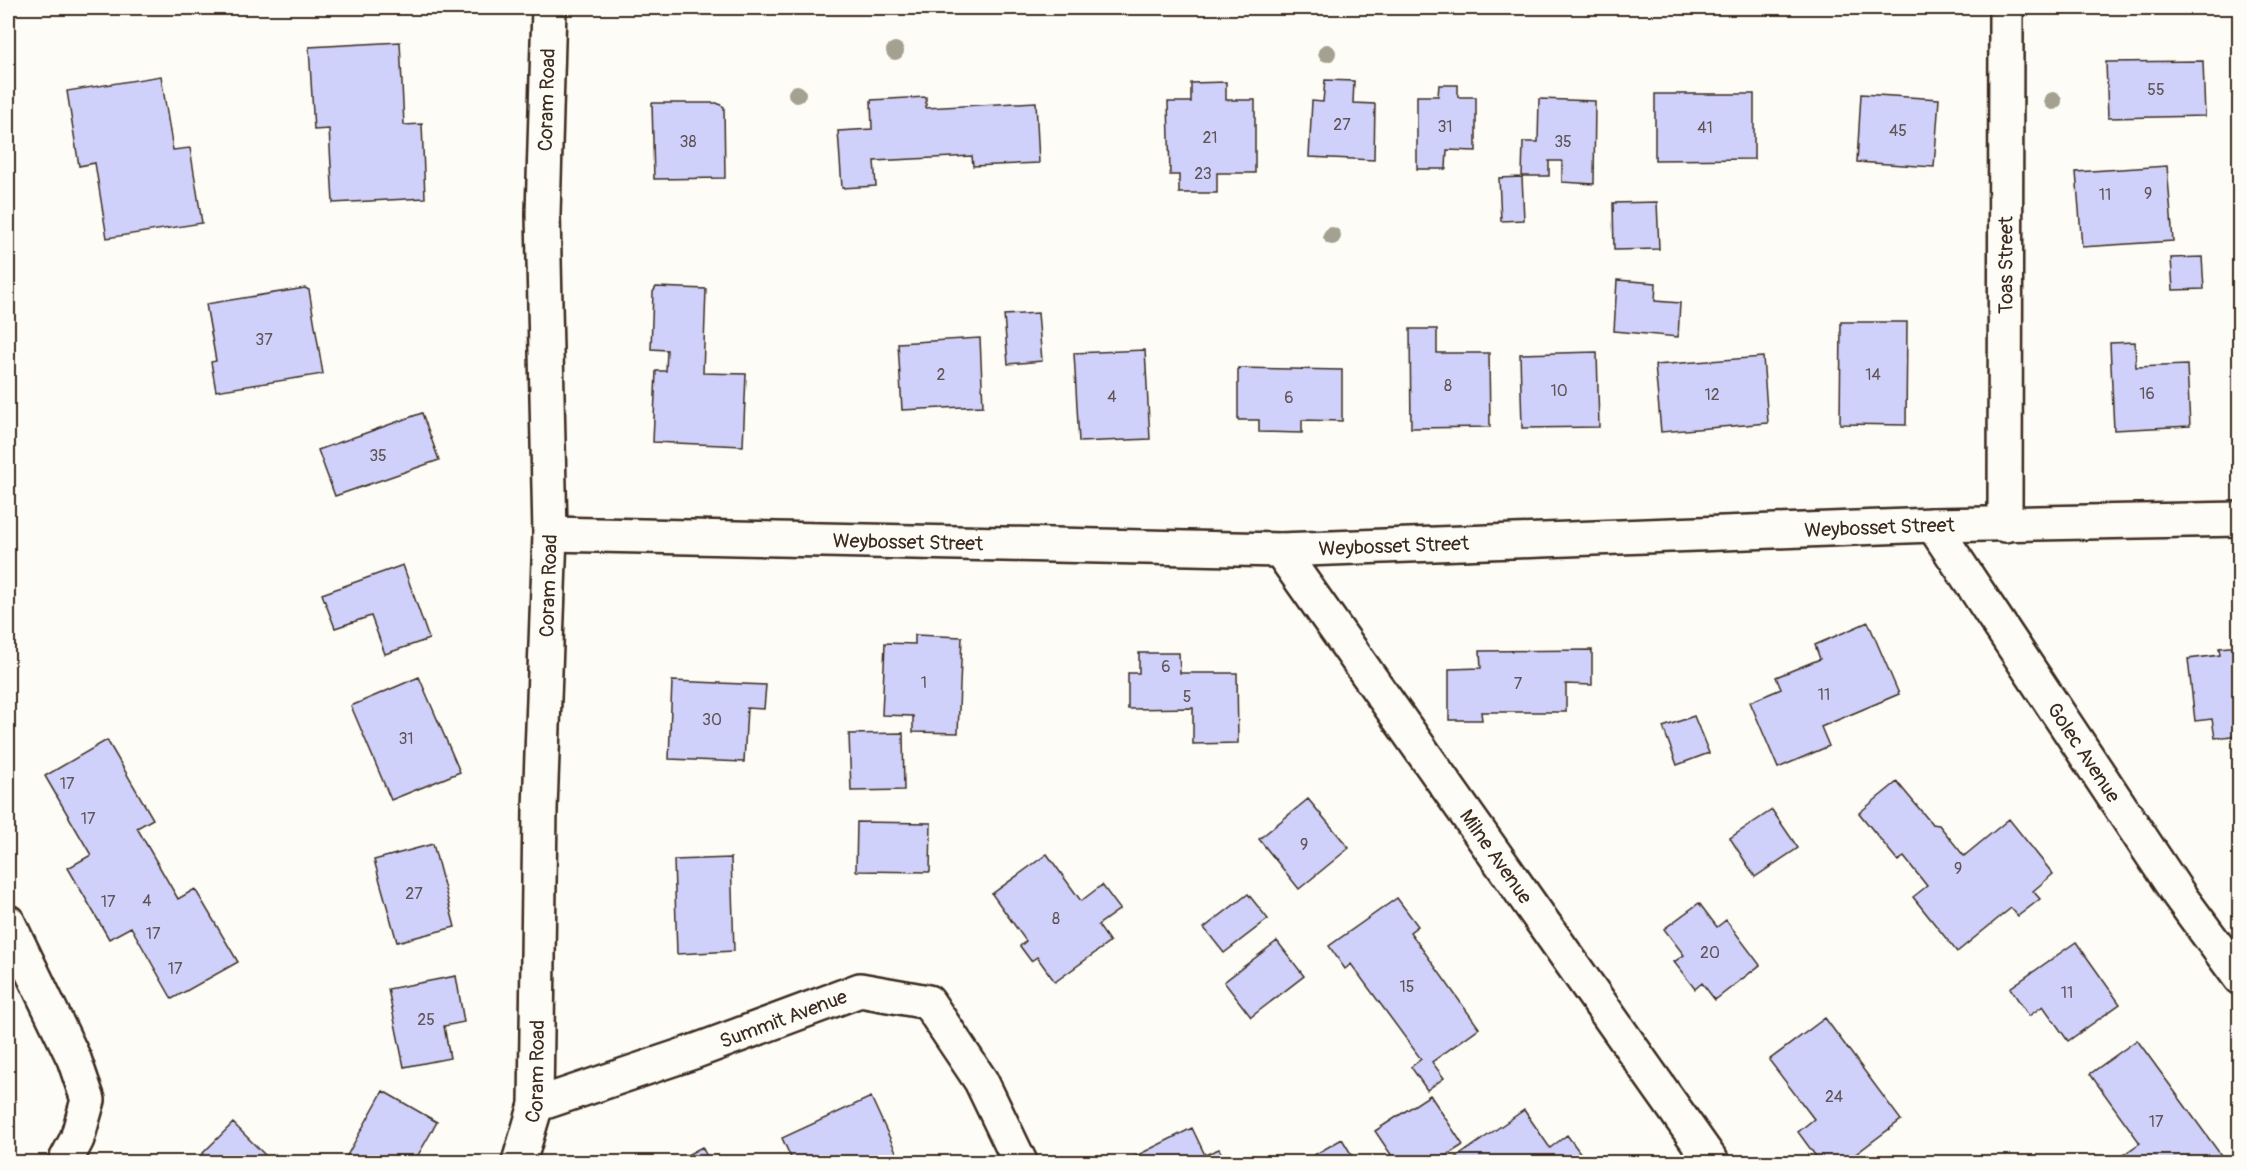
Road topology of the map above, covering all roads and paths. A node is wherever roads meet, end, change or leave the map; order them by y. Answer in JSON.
{"nodes":[{"id":1,"x":549,"y":8,"type":"edge"},
{"id":2,"x":2006,"y":8,"type":"edge"},
{"id":3,"x":2240,"y":519,"type":"edge"},
{"id":4,"x":1932,"y":525,"type":"junction"},
{"id":5,"x":2005,"y":525,"type":"junction"},
{"id":6,"x":550,"y":534,"type":"junction"},
{"id":7,"x":1280,"y":550,"type":"junction"},
{"id":8,"x":8,"y":922,"type":"edge"},
{"id":9,"x":2240,"y":978,"type":"edge"},
{"id":10,"x":536,"y":1105,"type":"junction"},
{"id":11,"x":65,"y":1162,"type":"edge"},
{"id":12,"x":519,"y":1162,"type":"edge"},
{"id":13,"x":1020,"y":1162,"type":"edge"},
{"id":14,"x":1712,"y":1162,"type":"edge"}],
"edges":[{"from":1,"to":6,"type":"street","name":"Coram Road"},
{"from":2,"to":5,"type":"street","name":"Toas Street"},
{"from":3,"to":5,"type":"street","name":"Weybosset Street"},
{"from":4,"to":5,"type":"street","name":"Weybosset Street"},
{"from":4,"to":7,"type":"street","name":"Weybosset Street"},
{"from":4,"to":9,"type":"street","name":"Golec Avenue"},
{"from":6,"to":7,"type":"street","name":"Weybosset Street"},
{"from":6,"to":10,"type":"street","name":"Coram Road"},
{"from":7,"to":14,"type":"street","name":"Milne Avenue"},
{"from":8,"to":11,"type":"street"},
{"from":10,"to":12,"type":"street","name":"Coram Road"},
{"from":10,"to":13,"type":"street","name":"Summit Avenue"}]}
